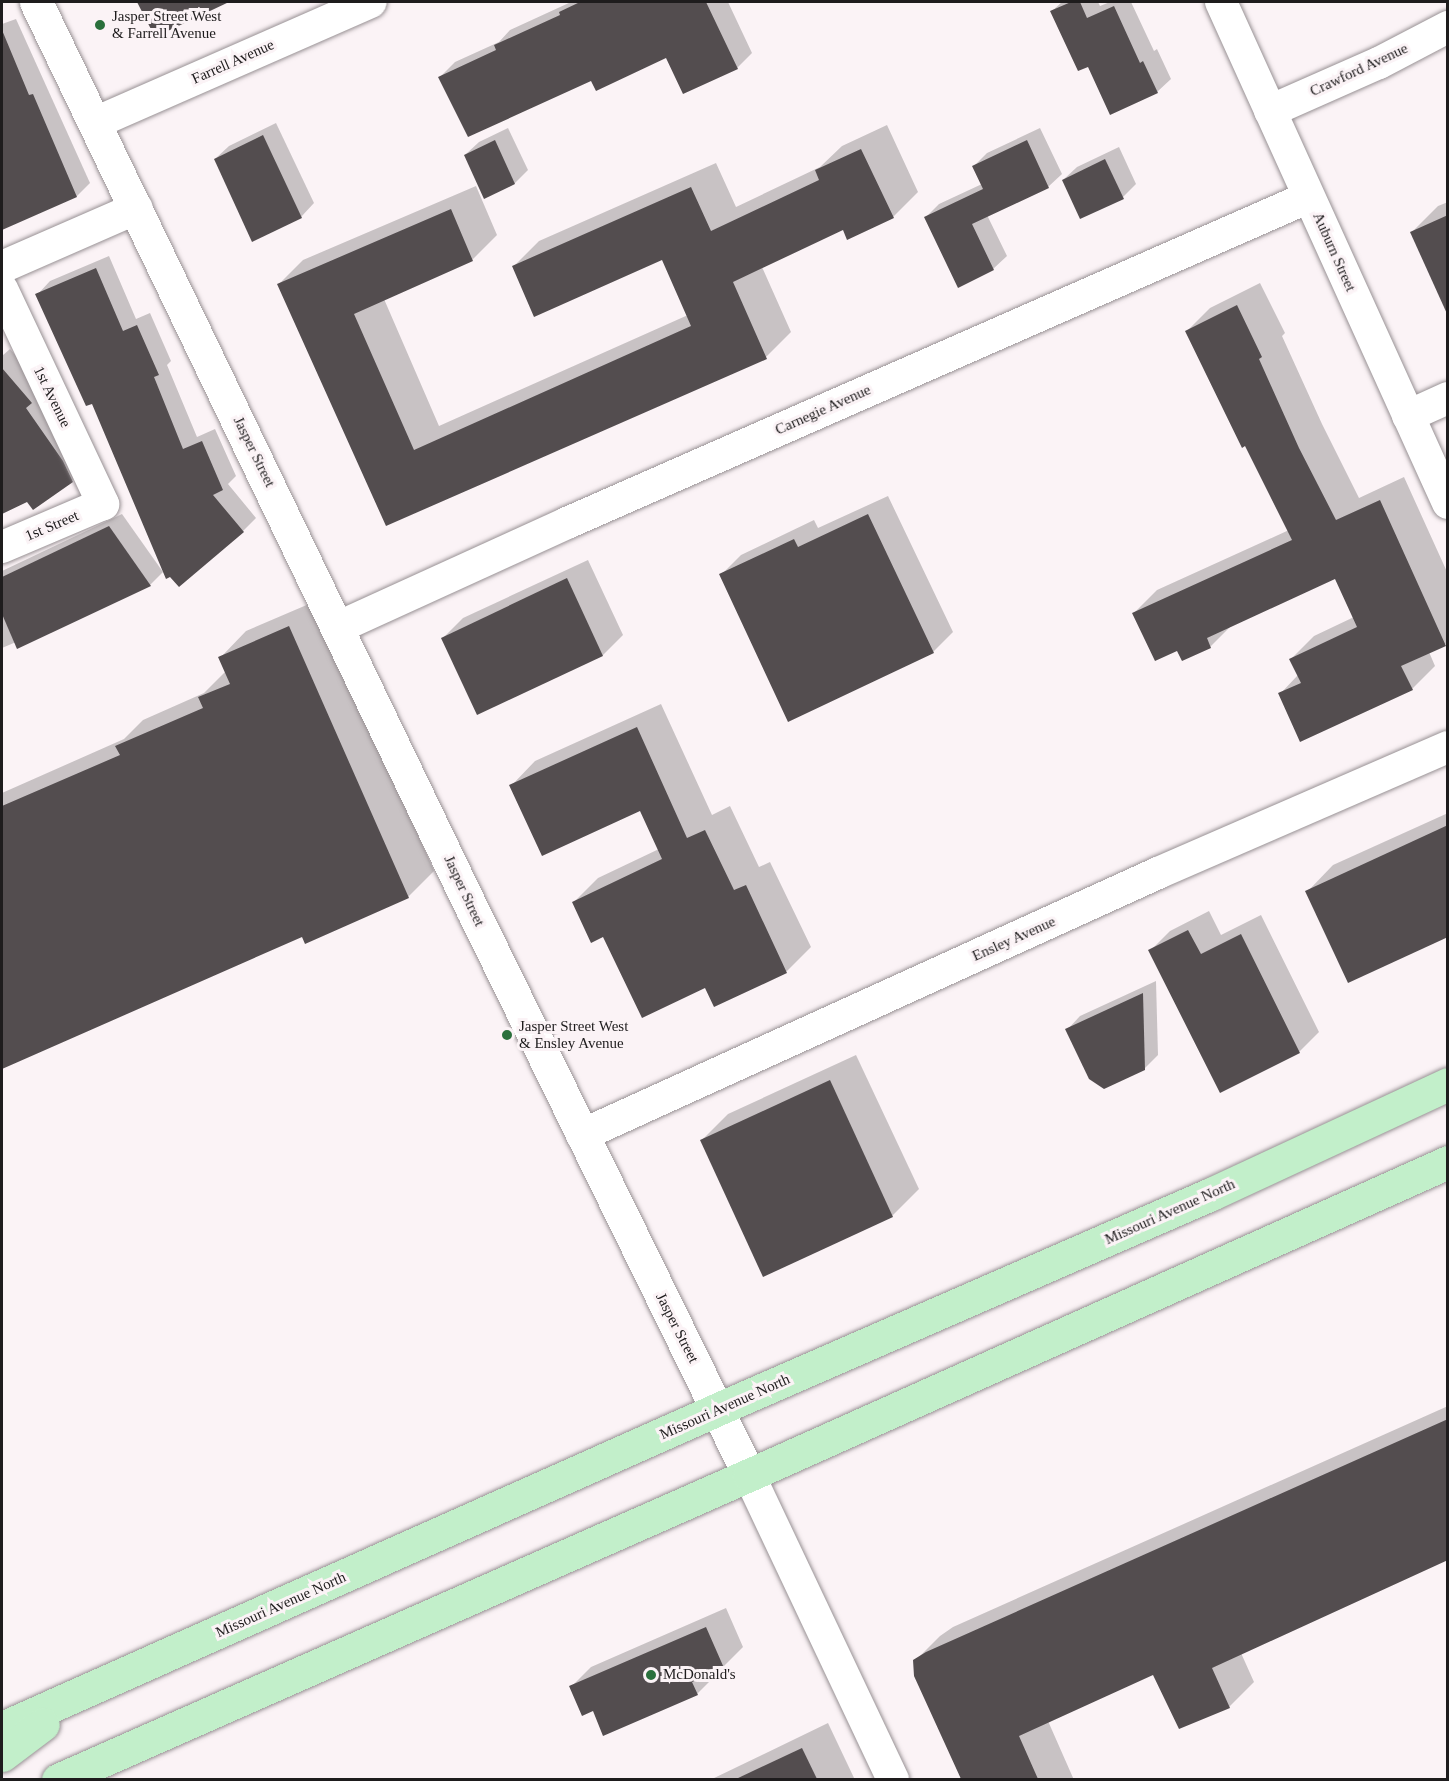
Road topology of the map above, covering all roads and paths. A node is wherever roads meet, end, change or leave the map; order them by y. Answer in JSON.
{"nodes":[{"id":1,"x":36,"y":2,"type":"edge"},
{"id":2,"x":371,"y":2,"type":"edge"},
{"id":3,"x":1221,"y":2,"type":"edge"},
{"id":4,"x":1448,"y":27,"type":"edge"},
{"id":5,"x":1270,"y":111,"type":"junction"},
{"id":6,"x":95,"y":123,"type":"junction"},
{"id":7,"x":1309,"y":196,"type":"junction"},
{"id":8,"x":137,"y":208,"type":"junction"},
{"id":9,"x":2,"y":267,"type":"edge"},
{"id":10,"x":5,"y":308,"type":"edge"},
{"id":11,"x":1448,"y":398,"type":"edge"},
{"id":12,"x":1408,"y":416,"type":"junction"},
{"id":13,"x":1448,"y":503,"type":"edge"},
{"id":14,"x":103,"y":504,"type":"joint"},
{"id":15,"x":2,"y":547,"type":"edge"},
{"id":16,"x":339,"y":627,"type":"junction"},
{"id":17,"x":1448,"y":747,"type":"edge"},
{"id":18,"x":1448,"y":1084,"type":"edge"},
{"id":19,"x":582,"y":1135,"type":"junction"},
{"id":20,"x":1448,"y":1162,"type":"edge"},
{"id":21,"x":718,"y":1409,"type":"junction"},
{"id":22,"x":749,"y":1475,"type":"junction"},
{"id":23,"x":87,"y":1691,"type":"junction"},
{"id":24,"x":2,"y":1728,"type":"edge"},
{"id":25,"x":2,"y":1755,"type":"edge"},
{"id":26,"x":58,"y":1779,"type":"edge"},
{"id":27,"x":893,"y":1779,"type":"edge"}],
"edges":[{"from":1,"to":6,"type":"street","name":"Jasper Street"},
{"from":2,"to":6,"type":"street","name":"Farrell Avenue"},
{"from":3,"to":5,"type":"street","name":"Auburn Street"},
{"from":4,"to":5,"type":"street","name":"Crawford Avenue"},
{"from":5,"to":7,"type":"street","name":"Auburn Street"},
{"from":6,"to":8,"type":"street","name":"Jasper Street"},
{"from":7,"to":12,"type":"street","name":"Auburn Street"},
{"from":7,"to":16,"type":"street","name":"Carnegie Avenue"},
{"from":8,"to":9,"type":"street"},
{"from":8,"to":16,"type":"street","name":"Jasper Street"},
{"from":10,"to":14,"type":"street","name":"1st Avenue"},
{"from":11,"to":12,"type":"street"},
{"from":12,"to":13,"type":"street","name":"Auburn Street"},
{"from":14,"to":15,"type":"street","name":"1st Street"},
{"from":16,"to":19,"type":"street","name":"Jasper Street"},
{"from":17,"to":19,"type":"street","name":"Ensley Avenue"},
{"from":18,"to":21,"type":"main road","name":"Missouri Avenue North"},
{"from":19,"to":21,"type":"street","name":"Jasper Street"},
{"from":20,"to":22,"type":"main road"},
{"from":21,"to":22,"type":"street","name":"Jasper Street"},
{"from":21,"to":23,"type":"main road","name":"Missouri Avenue North"},
{"from":22,"to":26,"type":"main road"},
{"from":22,"to":27,"type":"street","name":"Jasper Street"},
{"from":23,"to":24,"type":"main road","name":"Missouri Avenue North"},
{"from":23,"to":25,"type":"main road"}]}
